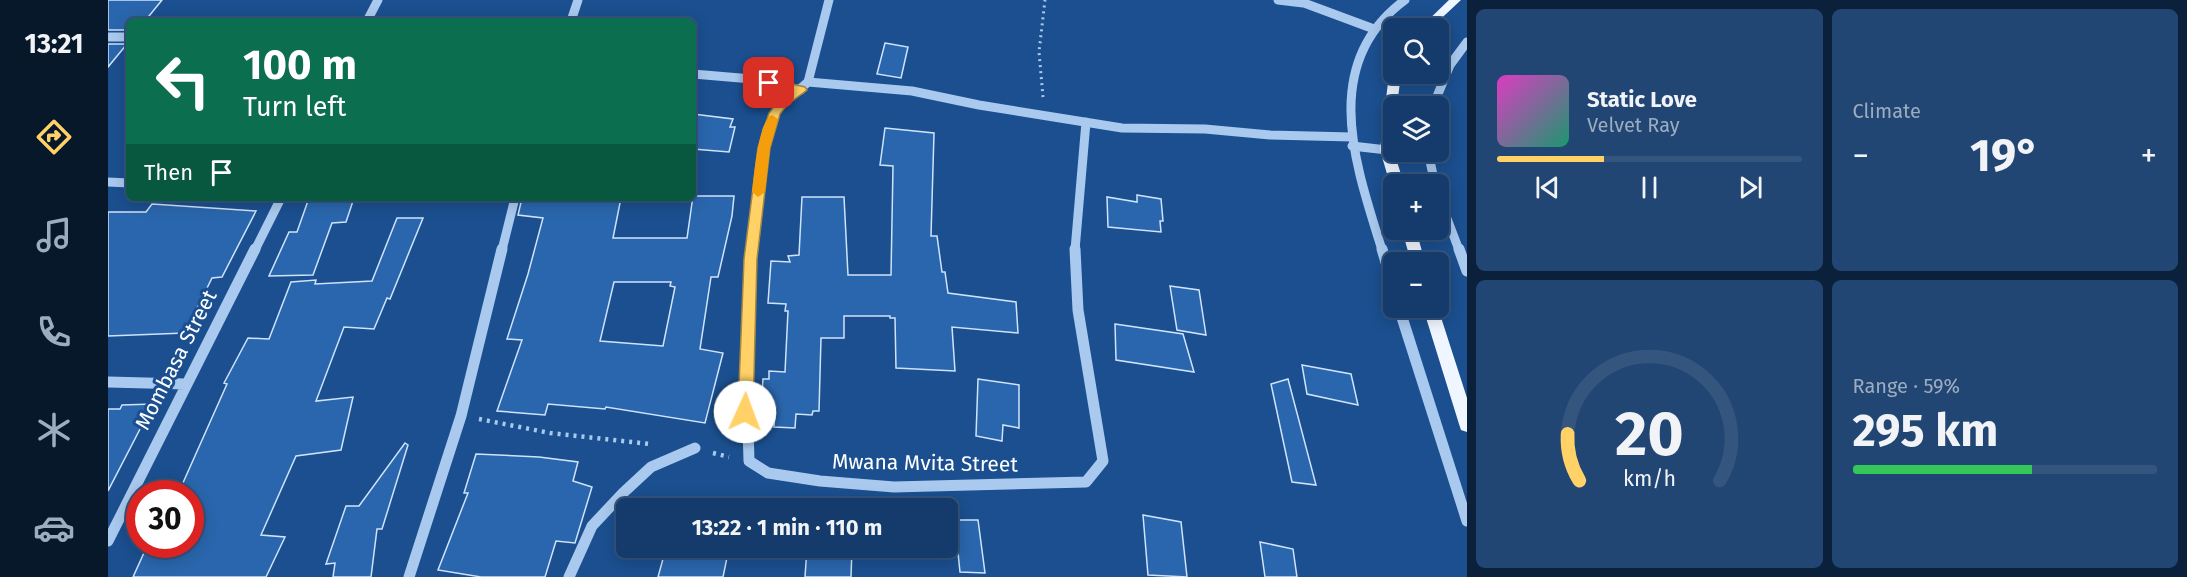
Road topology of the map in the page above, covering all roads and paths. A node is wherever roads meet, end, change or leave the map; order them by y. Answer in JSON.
{"nodes":[{"id":1,"x":378,"y":0,"type":"edge"},
{"id":2,"x":578,"y":0,"type":"edge"},
{"id":3,"x":829,"y":0,"type":"edge"},
{"id":4,"x":1045,"y":0,"type":"edge"},
{"id":5,"x":1278,"y":0,"type":"edge"},
{"id":6,"x":1405,"y":0,"type":"edge"},
{"id":7,"x":1455,"y":0,"type":"edge"},
{"id":8,"x":1299,"y":2,"type":"edge"},
{"id":9,"x":369,"y":18,"type":"edge"},
{"id":10,"x":572,"y":18,"type":"edge"},
{"id":11,"x":1436,"y":18,"type":"edge"},
{"id":12,"x":1374,"y":28,"type":"junction"},
{"id":13,"x":108,"y":37,"type":"edge"},
{"id":14,"x":126,"y":37,"type":"edge"},
{"id":15,"x":1467,"y":42,"type":"edge"},
{"id":16,"x":696,"y":74,"type":"edge"},
{"id":17,"x":805,"y":86,"type":"junction"},
{"id":18,"x":1437,"y":96,"type":"edge"},
{"id":19,"x":1046,"y":116,"type":"junction"},
{"id":20,"x":1086,"y":122,"type":"junction"},
{"id":21,"x":1352,"y":142,"type":"junction"},
{"id":22,"x":1383,"y":149,"type":"edge"},
{"id":23,"x":108,"y":182,"type":"edge"},
{"id":24,"x":126,"y":183,"type":"edge"},
{"id":25,"x":278,"y":201,"type":"edge"},
{"id":26,"x":514,"y":201,"type":"edge"},
{"id":27,"x":1449,"y":224,"type":"edge"},
{"id":28,"x":1383,"y":252,"type":"edge"},
{"id":29,"x":1467,"y":271,"type":"edge"},
{"id":30,"x":1402,"y":318,"type":"edge"},
{"id":31,"x":1433,"y":318,"type":"edge"},
{"id":32,"x":108,"y":382,"type":"edge"},
{"id":33,"x":185,"y":384,"type":"junction"},
{"id":34,"x":461,"y":416,"type":"junction"},
{"id":35,"x":1467,"y":424,"type":"edge"},
{"id":36,"x":658,"y":445,"type":"dead end"},
{"id":37,"x":695,"y":448,"type":"joint"},
{"id":38,"x":749,"y":461,"type":"junction"},
{"id":39,"x":1467,"y":521,"type":"edge"},
{"id":40,"x":108,"y":541,"type":"edge"},
{"id":41,"x":409,"y":577,"type":"edge"},
{"id":42,"x":569,"y":577,"type":"edge"}],
"edges":[{"from":1,"to":9,"type":"street"},
{"from":2,"to":10,"type":"street"},
{"from":3,"to":17,"type":"street"},
{"from":4,"to":19,"type":"path"},
{"from":5,"to":8,"type":"street"},
{"from":6,"to":12,"type":"street"},
{"from":7,"to":11,"type":"main road"},
{"from":8,"to":12,"type":"street"},
{"from":12,"to":21,"type":"street"},
{"from":13,"to":14,"type":"street"},
{"from":15,"to":18,"type":"street"},
{"from":16,"to":17,"type":"street"},
{"from":17,"to":19,"type":"street"},
{"from":17,"to":38,"type":"street"},
{"from":19,"to":20,"type":"street"},
{"from":20,"to":21,"type":"street"},
{"from":20,"to":38,"type":"street","name":"Mwana Mvita Street"},
{"from":21,"to":22,"type":"street"},
{"from":21,"to":28,"type":"street"},
{"from":23,"to":24,"type":"street"},
{"from":25,"to":33,"type":"street","name":"Mombasa Street"},
{"from":26,"to":34,"type":"street"},
{"from":27,"to":29,"type":"street"},
{"from":30,"to":39,"type":"street"},
{"from":31,"to":35,"type":"main road"},
{"from":32,"to":33,"type":"street"},
{"from":33,"to":40,"type":"street","name":"Mombasa Street"},
{"from":34,"to":36,"type":"path"},
{"from":34,"to":41,"type":"street"},
{"from":37,"to":38,"type":"path"},
{"from":37,"to":42,"type":"street"}]}
